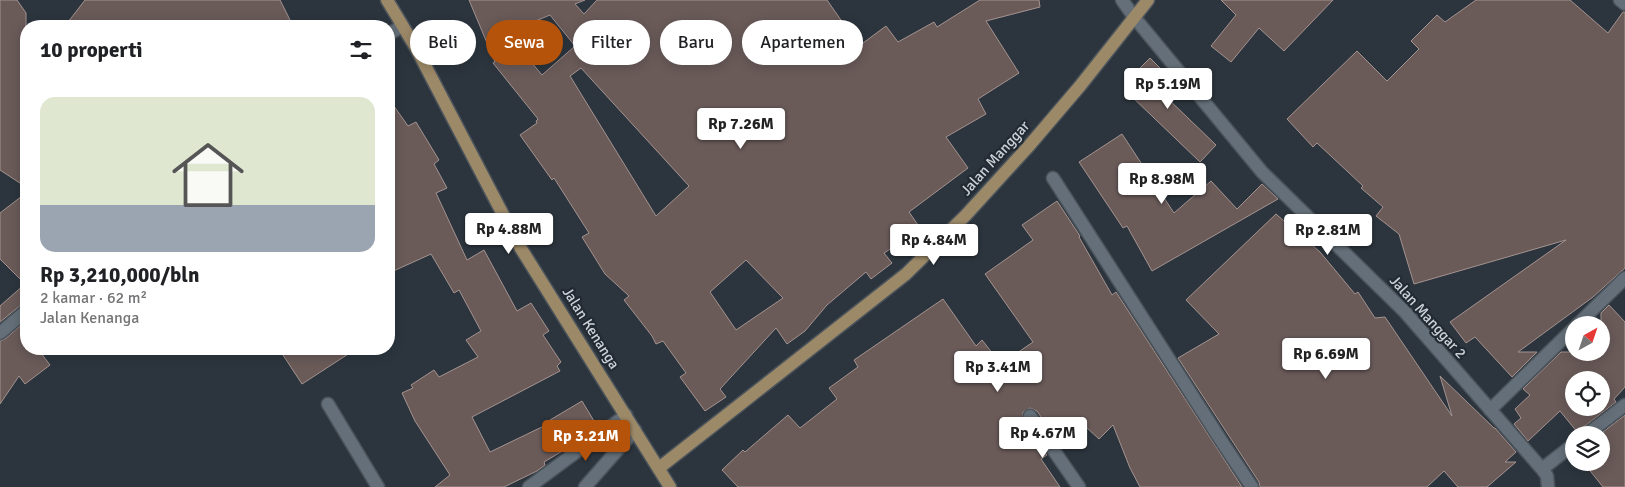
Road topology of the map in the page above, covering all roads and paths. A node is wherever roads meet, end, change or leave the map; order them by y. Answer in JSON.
{"nodes":[{"id":1,"x":387,"y":0,"type":"edge"},
{"id":2,"x":1122,"y":0,"type":"edge"},
{"id":3,"x":1148,"y":0,"type":"edge"},
{"id":4,"x":1620,"y":0,"type":"edge"},
{"id":5,"x":1625,"y":4,"type":"edge"},
{"id":6,"x":1134,"y":17,"type":"junction"},
{"id":7,"x":402,"y":26,"type":"junction"},
{"id":8,"x":395,"y":30,"type":"edge"},
{"id":9,"x":1054,"y":178,"type":"dead end"},
{"id":10,"x":1625,"y":278,"type":"edge"},
{"id":11,"x":20,"y":316,"type":"edge"},
{"id":12,"x":1586,"y":316,"type":"edge"},
{"id":13,"x":0,"y":332,"type":"edge"},
{"id":14,"x":1565,"y":337,"type":"edge"},
{"id":15,"x":328,"y":404,"type":"dead end"},
{"id":16,"x":1625,"y":405,"type":"edge"},
{"id":17,"x":1490,"y":410,"type":"junction"},
{"id":18,"x":626,"y":415,"type":"junction"},
{"id":19,"x":1030,"y":416,"type":"dead end"},
{"id":20,"x":1598,"y":426,"type":"edge"},
{"id":21,"x":635,"y":430,"type":"junction"},
{"id":22,"x":1565,"y":451,"type":"edge"},
{"id":23,"x":659,"y":468,"type":"junction"},
{"id":24,"x":1542,"y":469,"type":"junction"},
{"id":25,"x":378,"y":487,"type":"edge"},
{"id":26,"x":529,"y":487,"type":"edge"},
{"id":27,"x":585,"y":487,"type":"edge"},
{"id":28,"x":670,"y":487,"type":"edge"},
{"id":29,"x":1079,"y":487,"type":"edge"},
{"id":30,"x":1252,"y":487,"type":"edge"},
{"id":31,"x":1548,"y":487,"type":"edge"}],
"edges":[{"from":1,"to":7,"type":"main road","name":"Jalan Kenanga"},
{"from":2,"to":6,"type":"street","name":"Jalan Manggar 2"},
{"from":3,"to":6,"type":"main road","name":"Jalan Manggar"},
{"from":4,"to":5,"type":"street"},
{"from":6,"to":17,"type":"street","name":"Jalan Manggar 2"},
{"from":6,"to":23,"type":"main road","name":"Jalan Manggar"},
{"from":7,"to":8,"type":"street"},
{"from":7,"to":18,"type":"main road","name":"Jalan Kenanga"},
{"from":9,"to":30,"type":"street"},
{"from":10,"to":12,"type":"street"},
{"from":11,"to":13,"type":"street"},
{"from":14,"to":17,"type":"street"},
{"from":15,"to":25,"type":"street"},
{"from":16,"to":20,"type":"street"},
{"from":17,"to":24,"type":"street","name":"Jalan Manggar 2"},
{"from":18,"to":21,"type":"main road","name":"Jalan Kenanga"},
{"from":18,"to":26,"type":"street"},
{"from":19,"to":29,"type":"street"},
{"from":21,"to":23,"type":"main road","name":"Jalan Kenanga"},
{"from":21,"to":27,"type":"street"},
{"from":22,"to":24,"type":"street"},
{"from":23,"to":28,"type":"main road","name":"Jalan Kenanga"},
{"from":24,"to":31,"type":"street","name":"Jalan Manggar 2"}]}
